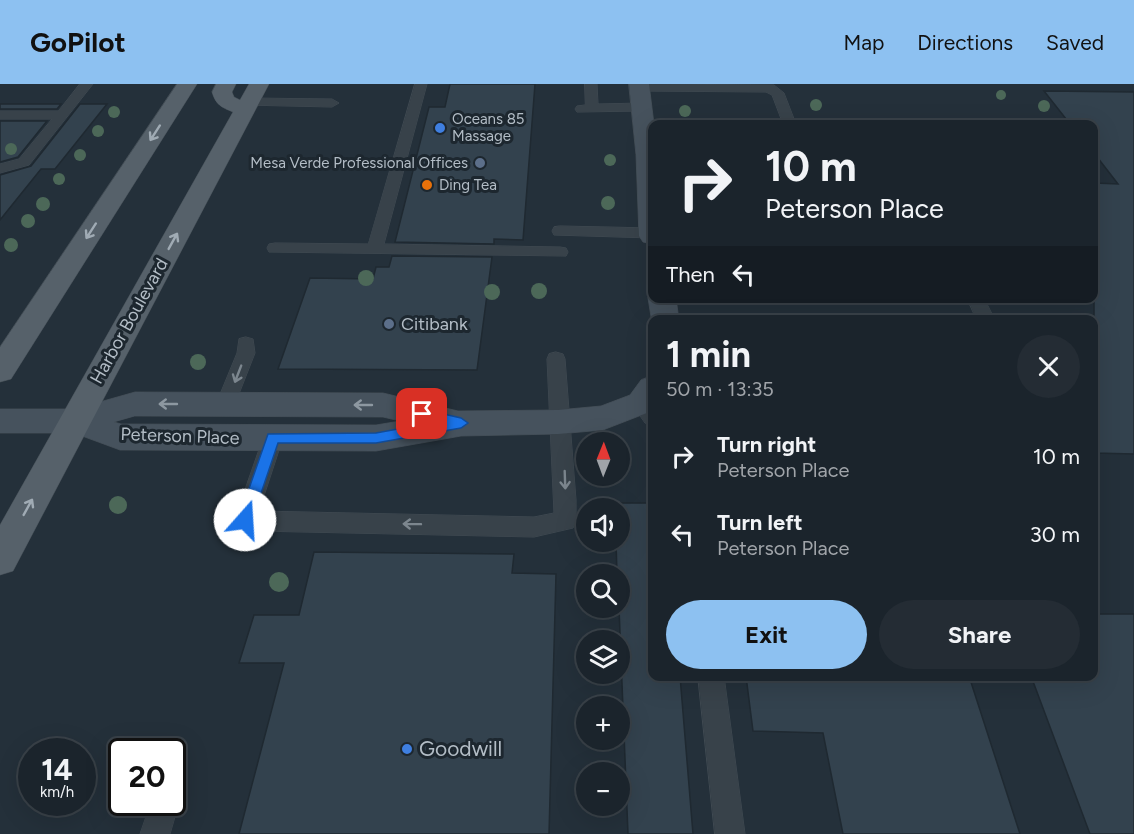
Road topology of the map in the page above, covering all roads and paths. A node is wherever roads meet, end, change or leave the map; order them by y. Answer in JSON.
{"nodes":[{"id":1,"x":87,"y":84,"type":"edge"},
{"id":2,"x":187,"y":84,"type":"edge"},
{"id":3,"x":226,"y":84,"type":"edge"},
{"id":4,"x":421,"y":84,"type":"edge"},
{"id":5,"x":591,"y":84,"type":"edge"},
{"id":6,"x":640,"y":93,"type":"edge"},
{"id":7,"x":251,"y":99,"type":"edge"},
{"id":8,"x":332,"y":103,"type":"dead end"},
{"id":9,"x":0,"y":115,"type":"edge"},
{"id":10,"x":61,"y":115,"type":"junction"},
{"id":11,"x":788,"y":120,"type":"edge"},
{"id":12,"x":648,"y":143,"type":"edge"},
{"id":13,"x":0,"y":169,"type":"edge"},
{"id":14,"x":560,"y":231,"type":"dead end"},
{"id":15,"x":648,"y":234,"type":"edge"},
{"id":16,"x":275,"y":249,"type":"dead end"},
{"id":17,"x":375,"y":249,"type":"junction"},
{"id":18,"x":560,"y":252,"type":"dead end"},
{"id":19,"x":246,"y":344,"type":"dead end"},
{"id":20,"x":556,"y":359,"type":"dead end"},
{"id":21,"x":0,"y":371,"type":"edge"},
{"id":22,"x":648,"y":402,"type":"edge"},
{"id":23,"x":226,"y":404,"type":"junction"},
{"id":24,"x":0,"y":421,"type":"edge"},
{"id":25,"x":75,"y":421,"type":"junction"},
{"id":26,"x":558,"y":422,"type":"junction"},
{"id":27,"x":461,"y":423,"type":"junction"},
{"id":28,"x":273,"y":438,"type":"junction"},
{"id":29,"x":0,"y":559,"type":"edge"},
{"id":30,"x":712,"y":681,"type":"edge"},
{"id":31,"x":161,"y":816,"type":"edge"},
{"id":32,"x":155,"y":834,"type":"edge"},
{"id":33,"x":729,"y":834,"type":"edge"}],
"edges":[{"from":1,"to":10,"type":"lane"},
{"from":2,"to":21,"type":"main road","one_way":true},
{"from":3,"to":7,"type":"main road"},
{"from":4,"to":17,"type":"lane"},
{"from":5,"to":6,"type":"lane"},
{"from":6,"to":11,"type":"lane"},
{"from":6,"to":12,"type":"street"},
{"from":7,"to":8,"type":"lane"},
{"from":25,"to":7,"type":"main road","name":"Harbor Boulevard","one_way":true},
{"from":9,"to":10,"type":"lane"},
{"from":10,"to":13,"type":"lane"},
{"from":14,"to":15,"type":"lane"},
{"from":16,"to":17,"type":"lane"},
{"from":17,"to":18,"type":"lane"},
{"from":19,"to":23,"type":"lane","one_way":true},
{"from":20,"to":26,"type":"lane"},
{"from":22,"to":26,"type":"street","name":"Peterson Place"},
{"from":23,"to":25,"type":"street","name":"Peterson Place","one_way":true},
{"from":27,"to":23,"type":"street","name":"Peterson Place","one_way":true},
{"from":24,"to":25,"type":"street"},
{"from":25,"to":28,"type":"street","name":"Peterson Place"},
{"from":29,"to":25,"type":"main road","name":"Harbor Boulevard","one_way":true},
{"from":26,"to":27,"type":"street","name":"Peterson Place"},
{"from":26,"to":28,"type":"lane","one_way":true},
{"from":27,"to":28,"type":"street","name":"Peterson Place"},
{"from":30,"to":33,"type":"lane"},
{"from":31,"to":32,"type":"lane"}]}
